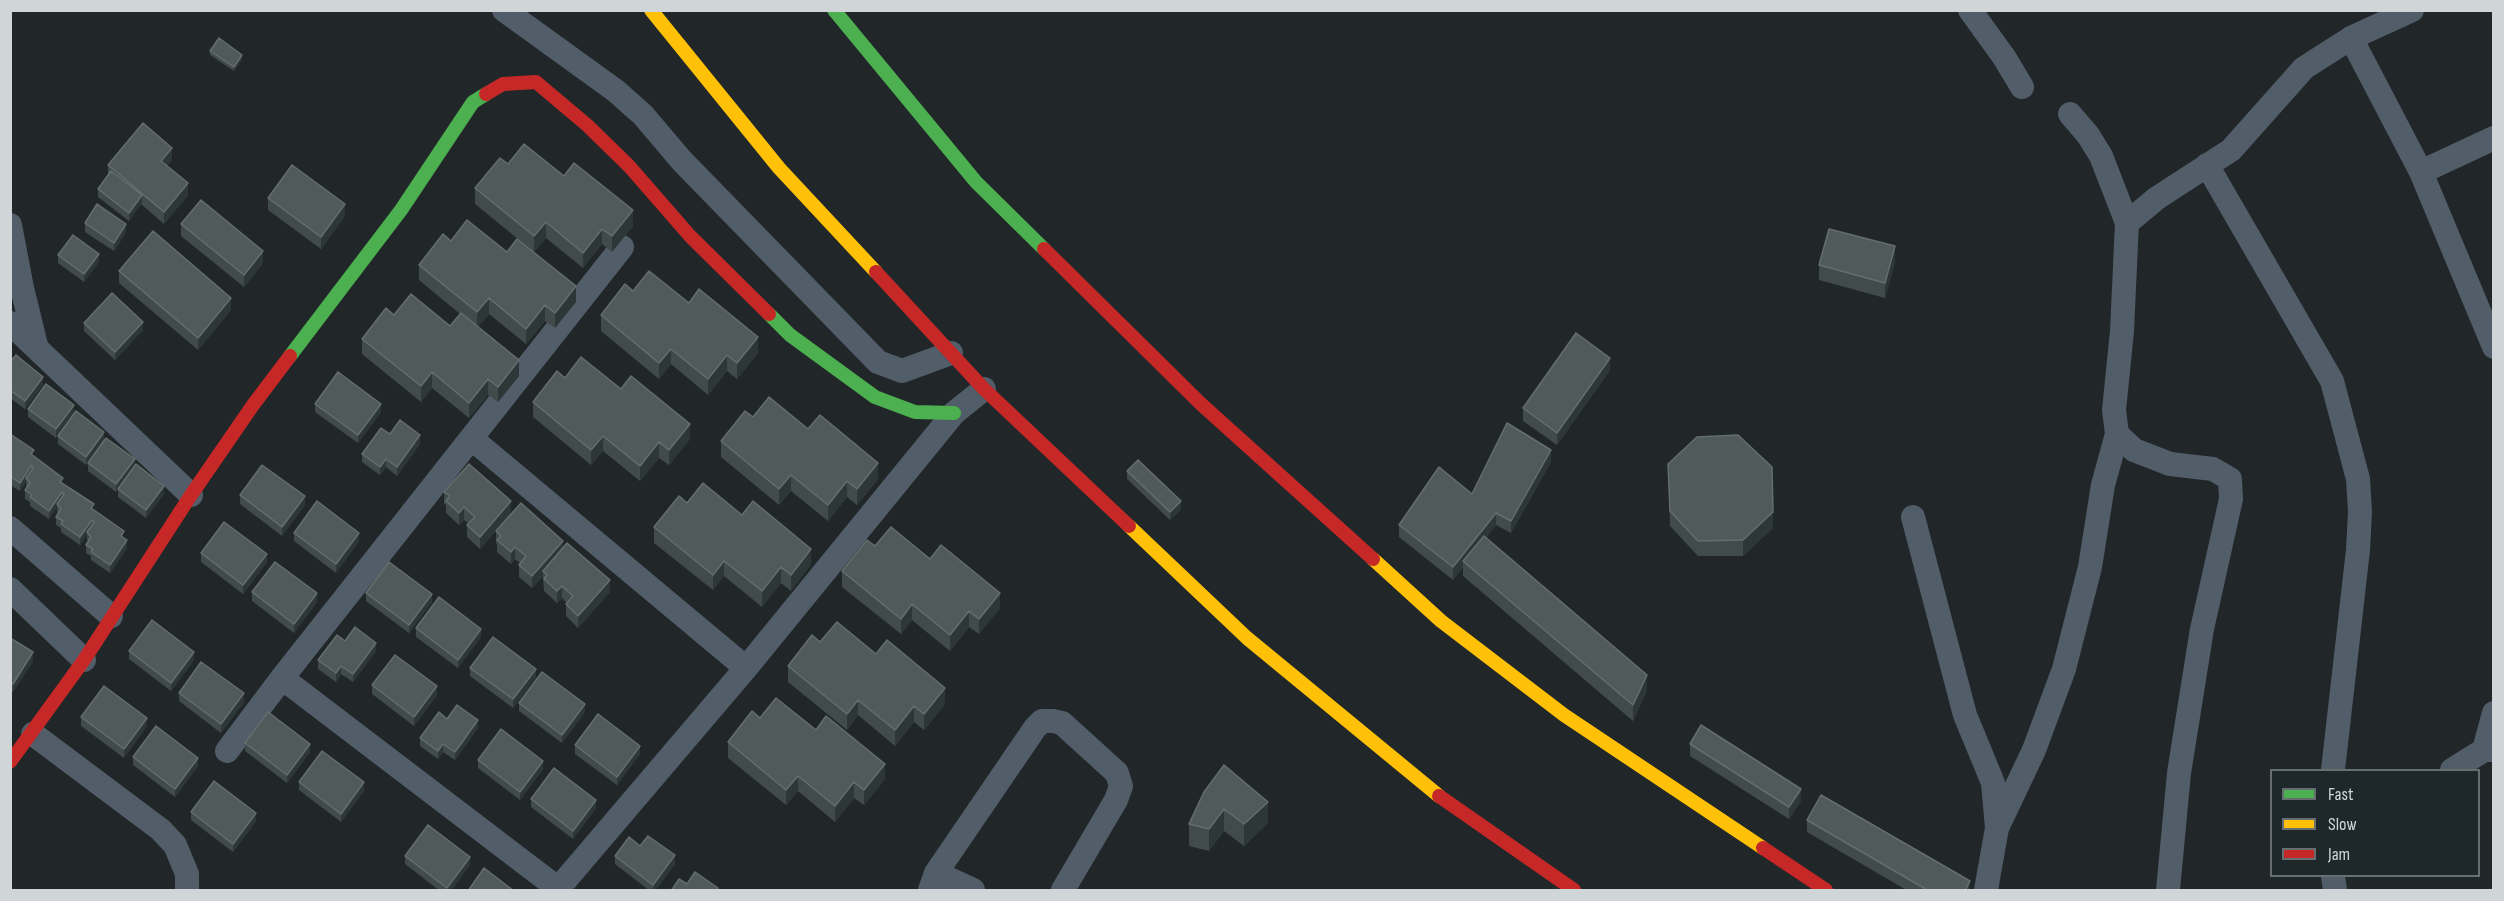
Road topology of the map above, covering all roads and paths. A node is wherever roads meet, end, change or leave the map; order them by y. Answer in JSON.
{"nodes":[{"id":1,"x":504,"y":10,"type":"edge"},
{"id":2,"x":651,"y":10,"type":"edge"},
{"id":3,"x":834,"y":10,"type":"edge"},
{"id":4,"x":1970,"y":10,"type":"edge"},
{"id":5,"x":2412,"y":10,"type":"edge"},
{"id":6,"x":2352,"y":38,"type":"junction"},
{"id":7,"x":2022,"y":87,"type":"dead end"},
{"id":8,"x":2070,"y":114,"type":"dead end"},
{"id":9,"x":2493,"y":138,"type":"edge"},
{"id":10,"x":2207,"y":165,"type":"junction"},
{"id":11,"x":2421,"y":172,"type":"junction"},
{"id":12,"x":2127,"y":224,"type":"junction"},
{"id":13,"x":10,"y":225,"type":"edge"},
{"id":14,"x":622,"y":247,"type":"edge"},
{"id":15,"x":10,"y":323,"type":"edge"},
{"id":16,"x":2492,"y":338,"type":"edge"},
{"id":17,"x":36,"y":345,"type":"junction"},
{"id":18,"x":951,"y":353,"type":"junction"},
{"id":19,"x":984,"y":389,"type":"junction"},
{"id":20,"x":954,"y":413,"type":"junction"},
{"id":21,"x":2117,"y":434,"type":"junction"},
{"id":22,"x":472,"y":439,"type":"junction"},
{"id":23,"x":191,"y":495,"type":"junction"},
{"id":24,"x":1913,"y":517,"type":"dead end"},
{"id":25,"x":10,"y":528,"type":"edge"},
{"id":26,"x":10,"y":589,"type":"edge"},
{"id":27,"x":111,"y":616,"type":"junction"},
{"id":28,"x":84,"y":660,"type":"junction"},
{"id":29,"x":746,"y":668,"type":"junction"},
{"id":30,"x":282,"y":678,"type":"junction"},
{"id":31,"x":2493,"y":713,"type":"edge"},
{"id":32,"x":33,"y":734,"type":"junction"},
{"id":33,"x":2489,"y":750,"type":"edge"},
{"id":34,"x":227,"y":751,"type":"dead end"},
{"id":35,"x":10,"y":762,"type":"edge"},
{"id":36,"x":2333,"y":769,"type":"edge"},
{"id":37,"x":2456,"y":769,"type":"edge"},
{"id":38,"x":1997,"y":828,"type":"junction"},
{"id":39,"x":933,"y":882,"type":"edge"},
{"id":40,"x":558,"y":890,"type":"edge"},
{"id":41,"x":187,"y":891,"type":"edge"},
{"id":42,"x":973,"y":891,"type":"edge"},
{"id":43,"x":1063,"y":891,"type":"edge"},
{"id":44,"x":1574,"y":891,"type":"edge"},
{"id":45,"x":1826,"y":891,"type":"edge"},
{"id":46,"x":1986,"y":891,"type":"edge"},
{"id":47,"x":2168,"y":891,"type":"edge"}],
"edges":[{"from":1,"to":18,"type":"street"},
{"from":2,"to":18,"type":"main road"},
{"from":3,"to":45,"type":"main road"},
{"from":4,"to":7,"type":"street"},
{"from":5,"to":6,"type":"street"},
{"from":6,"to":10,"type":"street"},
{"from":6,"to":11,"type":"street"},
{"from":8,"to":12,"type":"street"},
{"from":9,"to":11,"type":"street"},
{"from":10,"to":12,"type":"street"},
{"from":10,"to":36,"type":"street"},
{"from":11,"to":16,"type":"street"},
{"from":12,"to":21,"type":"street"},
{"from":13,"to":17,"type":"street"},
{"from":14,"to":22,"type":"street"},
{"from":15,"to":17,"type":"street"},
{"from":17,"to":23,"type":"street"},
{"from":18,"to":19,"type":"main road"},
{"from":19,"to":20,"type":"street"},
{"from":19,"to":44,"type":"main road"},
{"from":20,"to":23,"type":"main road"},
{"from":20,"to":29,"type":"street"},
{"from":21,"to":38,"type":"street"},
{"from":21,"to":47,"type":"street"},
{"from":22,"to":29,"type":"street"},
{"from":22,"to":30,"type":"street"},
{"from":23,"to":27,"type":"main road"},
{"from":24,"to":38,"type":"street"},
{"from":25,"to":27,"type":"street"},
{"from":26,"to":28,"type":"street"},
{"from":27,"to":28,"type":"main road"},
{"from":28,"to":32,"type":"main road"},
{"from":29,"to":40,"type":"street"},
{"from":30,"to":34,"type":"street"},
{"from":30,"to":40,"type":"street"},
{"from":31,"to":33,"type":"street"},
{"from":32,"to":35,"type":"main road"},
{"from":32,"to":41,"type":"street"},
{"from":33,"to":37,"type":"street"},
{"from":38,"to":46,"type":"street"},
{"from":39,"to":42,"type":"street"},
{"from":39,"to":43,"type":"street"}]}
